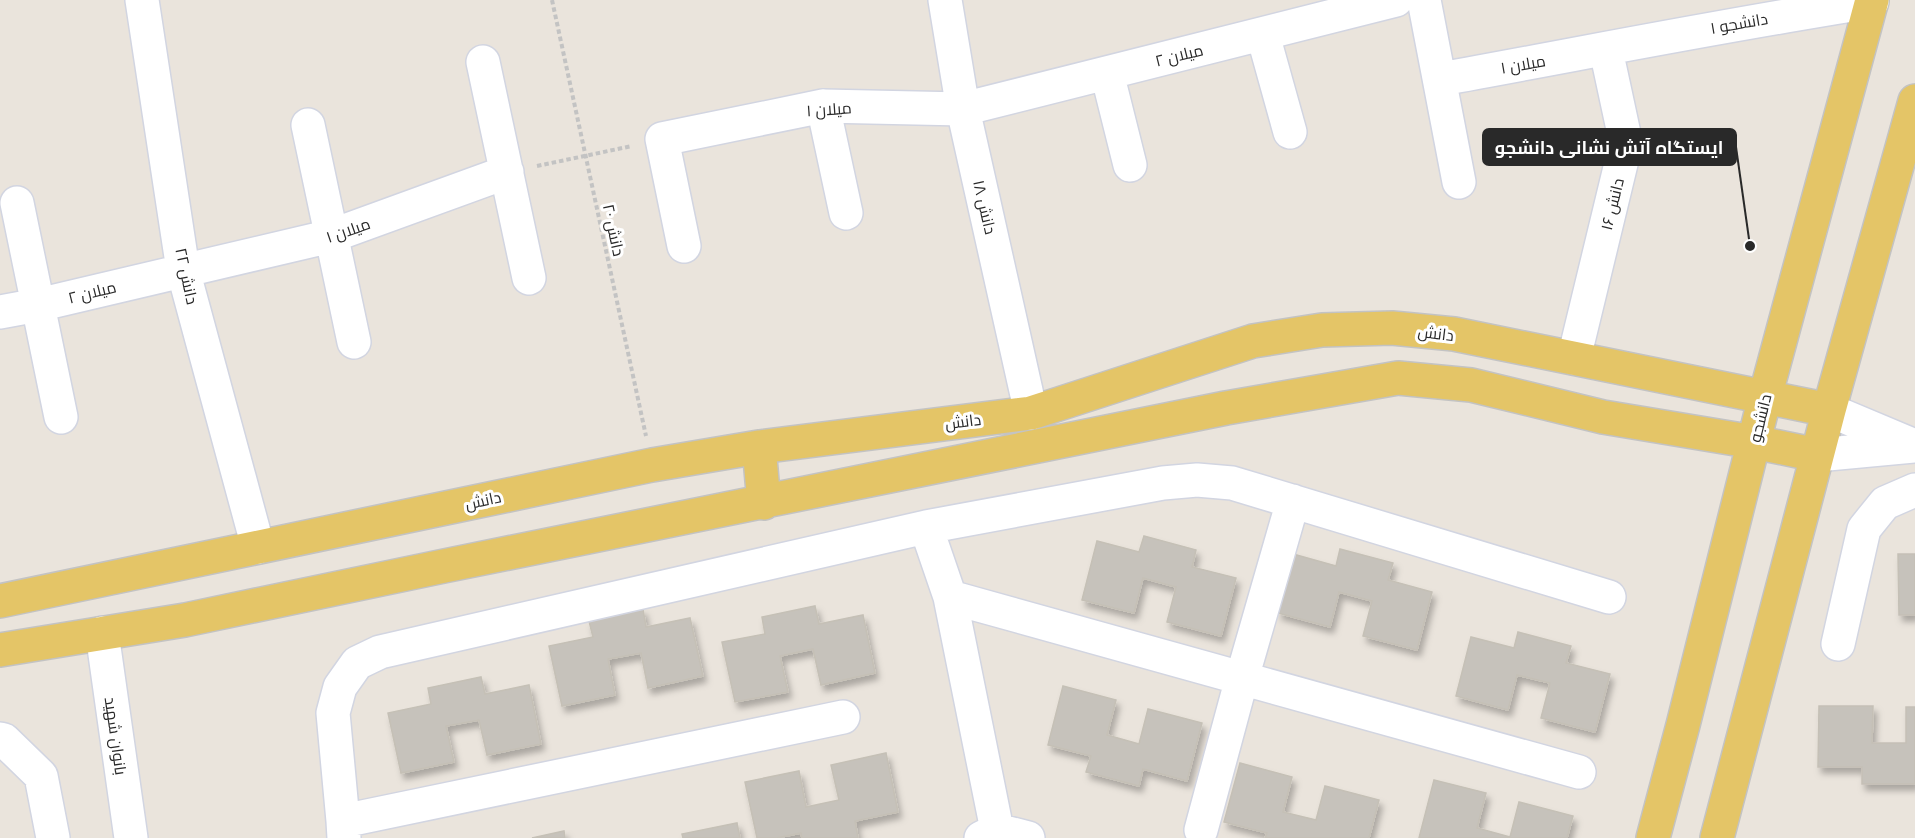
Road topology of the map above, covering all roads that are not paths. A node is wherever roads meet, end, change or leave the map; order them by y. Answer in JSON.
{"nodes":[{"id":1,"x":142,"y":0,"type":"edge"},
{"id":2,"x":945,"y":0,"type":"edge"},
{"id":3,"x":1396,"y":0,"type":"edge"},
{"id":4,"x":1424,"y":0,"type":"edge"},
{"id":5,"x":1872,"y":1,"type":"edge"},
{"id":6,"x":1740,"y":11,"type":"edge"},
{"id":7,"x":1263,"y":35,"type":"junction"},
{"id":8,"x":1606,"y":50,"type":"junction"},
{"id":9,"x":483,"y":62,"type":"dead end"},
{"id":10,"x":1107,"y":73,"type":"junction"},
{"id":11,"x":1441,"y":79,"type":"junction"},
{"id":12,"x":1915,"y":101,"type":"edge"},
{"id":13,"x":823,"y":106,"type":"junction"},
{"id":14,"x":963,"y":109,"type":"junction"},
{"id":15,"x":308,"y":126,"type":"dead end"},
{"id":16,"x":1290,"y":132,"type":"dead end"},
{"id":17,"x":1130,"y":165,"type":"dead end"},
{"id":18,"x":507,"y":172,"type":"junction"},
{"id":19,"x":1459,"y":182,"type":"dead end"},
{"id":20,"x":17,"y":202,"type":"dead end"},
{"id":21,"x":846,"y":213,"type":"dead end"},
{"id":22,"x":332,"y":236,"type":"junction"},
{"id":23,"x":684,"y":246,"type":"dead end"},
{"id":24,"x":183,"y":270,"type":"junction"},
{"id":25,"x":529,"y":278,"type":"dead end"},
{"id":26,"x":38,"y":305,"type":"junction"},
{"id":27,"x":0,"y":312,"type":"edge"},
{"id":28,"x":354,"y":342,"type":"dead end"},
{"id":29,"x":1574,"y":358,"type":"junction"},
{"id":30,"x":1764,"y":397,"type":"junction"},
{"id":31,"x":1829,"y":410,"type":"junction"},
{"id":32,"x":1031,"y":413,"type":"junction"},
{"id":33,"x":61,"y":417,"type":"dead end"},
{"id":34,"x":1754,"y":442,"type":"junction"},
{"id":35,"x":1915,"y":446,"type":"edge"},
{"id":36,"x":759,"y":447,"type":"junction"},
{"id":37,"x":1817,"y":455,"type":"junction"},
{"id":38,"x":1915,"y":490,"type":"edge"},
{"id":39,"x":1293,"y":501,"type":"junction"},
{"id":40,"x":764,"y":503,"type":"junction"},
{"id":41,"x":926,"y":527,"type":"junction"},
{"id":42,"x":258,"y":547,"type":"junction"},
{"id":43,"x":950,"y":597,"type":"junction"},
{"id":44,"x":1610,"y":597,"type":"dead end"},
{"id":45,"x":0,"y":601,"type":"edge"},
{"id":46,"x":102,"y":633,"type":"junction"},
{"id":47,"x":1838,"y":644,"type":"dead end"},
{"id":48,"x":0,"y":650,"type":"edge"},
{"id":49,"x":1242,"y":678,"type":"junction"},
{"id":50,"x":843,"y":717,"type":"dead end"},
{"id":51,"x":0,"y":739,"type":"edge"},
{"id":52,"x":1579,"y":772,"type":"dead end"},
{"id":53,"x":343,"y":830,"type":"edge"},
{"id":54,"x":1201,"y":830,"type":"dead end"},
{"id":55,"x":999,"y":836,"type":"edge"},
{"id":56,"x":53,"y":838,"type":"edge"},
{"id":57,"x":131,"y":838,"type":"edge"},
{"id":58,"x":1653,"y":838,"type":"edge"},
{"id":59,"x":1717,"y":838,"type":"edge"}],
"edges":[{"from":1,"to":24,"type":"street","name":"دانش ۲۲"},
{"from":2,"to":14,"type":"street","name":"دانش ۱۸"},
{"from":3,"to":7,"type":"street","name":"میلان ۲"},
{"from":4,"to":11,"type":"street"},
{"from":5,"to":6,"type":"street","name":"دانشجو ۱"},
{"from":5,"to":30,"type":"main road","name":"دانشجو"},
{"from":6,"to":8,"type":"street","name":"دانشجو ۱"},
{"from":7,"to":10,"type":"street","name":"میلان ۲"},
{"from":7,"to":16,"type":"street"},
{"from":8,"to":11,"type":"street","name":"میلان ۱"},
{"from":8,"to":29,"type":"street","name":"دانش ۱۶"},
{"from":9,"to":18,"type":"street"},
{"from":10,"to":14,"type":"street","name":"میلان ۲"},
{"from":10,"to":17,"type":"street"},
{"from":11,"to":19,"type":"street"},
{"from":12,"to":31,"type":"main road"},
{"from":13,"to":14,"type":"street","name":"میلان ۱"},
{"from":13,"to":21,"type":"street"},
{"from":13,"to":23,"type":"street","name":"میلان ۱"},
{"from":14,"to":32,"type":"street","name":"دانش ۱۸"},
{"from":15,"to":22,"type":"street"},
{"from":18,"to":22,"type":"street","name":"میلان ۱"},
{"from":18,"to":25,"type":"street"},
{"from":20,"to":26,"type":"street"},
{"from":22,"to":24,"type":"street","name":"میلان ۱"},
{"from":22,"to":28,"type":"street"},
{"from":24,"to":26,"type":"street","name":"میلان ۲"},
{"from":24,"to":42,"type":"street","name":"دانش ۲۲"},
{"from":26,"to":27,"type":"street","name":"میلان ۲"},
{"from":26,"to":33,"type":"street"},
{"from":29,"to":30,"type":"main road","name":"دانش"},
{"from":29,"to":32,"type":"main road","name":"دانش"},
{"from":30,"to":31,"type":"main road","name":"دانش"},
{"from":30,"to":34,"type":"main road","name":"دانشجو"},
{"from":31,"to":35,"type":"street","name":"دانش"},
{"from":31,"to":37,"type":"main road"},
{"from":32,"to":36,"type":"main road","name":"دانش"},
{"from":34,"to":37,"type":"main road","name":"دانش"},
{"from":34,"to":40,"type":"main road","name":"دانش"},
{"from":34,"to":58,"type":"main road","name":"دانشجو"},
{"from":35,"to":37,"type":"street","name":"دانش"},
{"from":36,"to":40,"type":"main road"},
{"from":36,"to":42,"type":"main road","name":"دانش"},
{"from":37,"to":59,"type":"main road"},
{"from":38,"to":47,"type":"street"},
{"from":39,"to":41,"type":"street"},
{"from":39,"to":44,"type":"street"},
{"from":39,"to":49,"type":"street"},
{"from":40,"to":46,"type":"main road","name":"دانش"},
{"from":41,"to":43,"type":"street"},
{"from":41,"to":53,"type":"street"},
{"from":42,"to":45,"type":"main road","name":"دانش"},
{"from":43,"to":49,"type":"street"},
{"from":43,"to":55,"type":"street"},
{"from":46,"to":48,"type":"main road","name":"دانش"},
{"from":46,"to":57,"type":"street","name":"بانوان شهید"},
{"from":49,"to":52,"type":"street"},
{"from":49,"to":54,"type":"street"},
{"from":50,"to":53,"type":"street"},
{"from":51,"to":56,"type":"street"}]}
